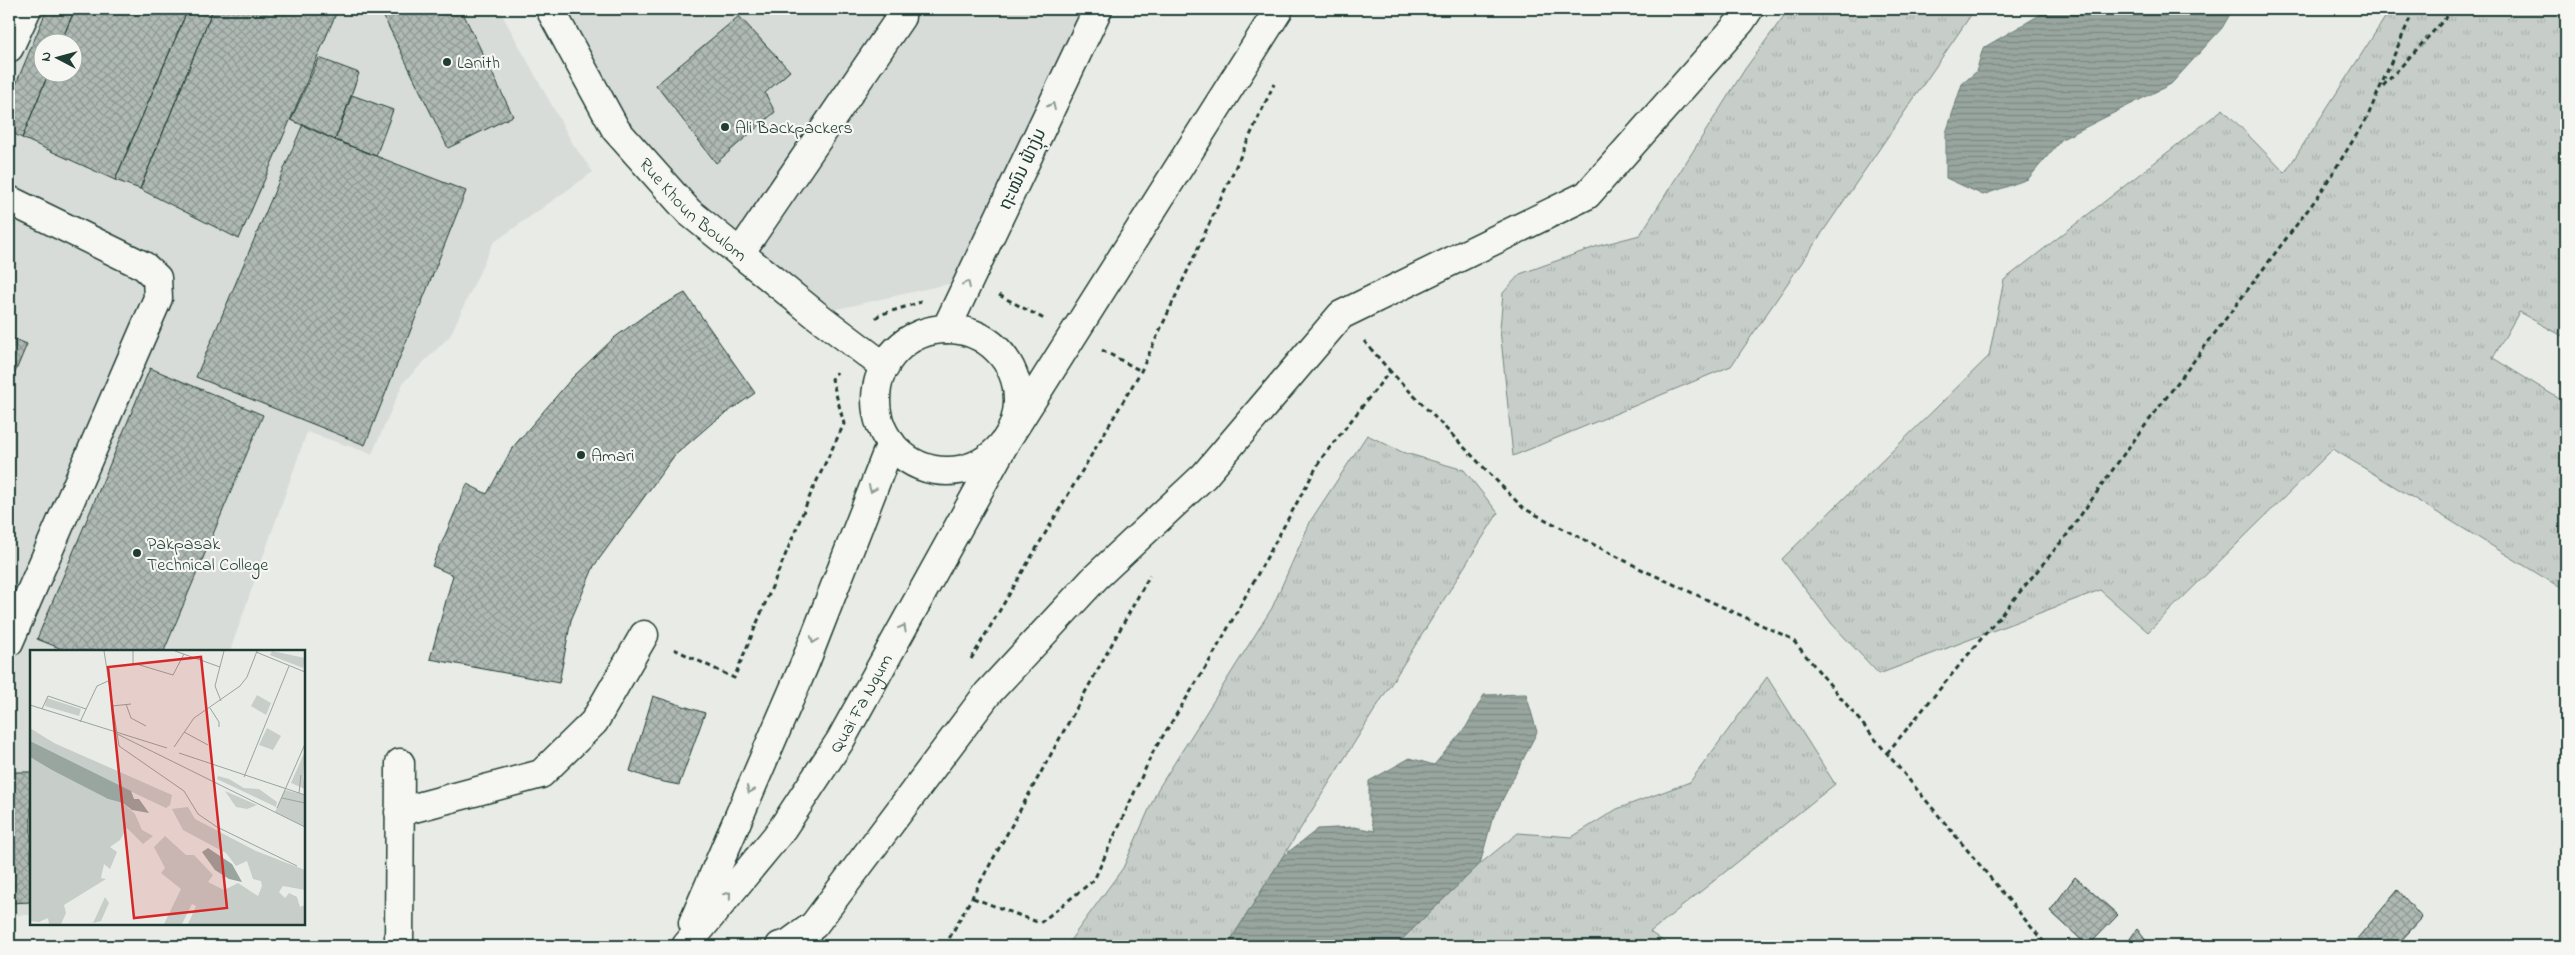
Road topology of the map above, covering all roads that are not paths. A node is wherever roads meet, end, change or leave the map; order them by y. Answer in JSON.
{"nodes":[{"id":1,"x":27,"y":9,"type":"edge"},
{"id":2,"x":550,"y":9,"type":"edge"},
{"id":3,"x":1098,"y":9,"type":"edge"},
{"id":4,"x":1279,"y":9,"type":"edge"},
{"id":5,"x":1749,"y":9,"type":"edge"},
{"id":6,"x":900,"y":16,"type":"dead end"},
{"id":7,"x":9,"y":48,"type":"edge"},
{"id":8,"x":9,"y":200,"type":"edge"},
{"id":9,"x":740,"y":253,"type":"junction"},
{"id":10,"x":946,"y":328,"type":"junction"},
{"id":11,"x":885,"y":367,"type":"junction"},
{"id":12,"x":1006,"y":441,"type":"junction"},
{"id":13,"x":891,"y":443,"type":"junction"},
{"id":14,"x":644,"y":635,"type":"dead end"},
{"id":15,"x":9,"y":642,"type":"edge"},
{"id":16,"x":400,"y":763,"type":"dead end"},
{"id":17,"x":399,"y":812,"type":"junction"},
{"id":18,"x":399,"y":946,"type":"edge"},
{"id":19,"x":684,"y":946,"type":"edge"},
{"id":20,"x":780,"y":946,"type":"edge"}],
"edges":[{"from":1,"to":7,"type":"street"},
{"from":2,"to":9,"type":"street","name":"Rue Khoun Boulom"},
{"from":10,"to":3,"type":"street","name":"ຖະໝົນ ຟ້າງຸ່ມ","one_way":true},
{"from":4,"to":12,"type":"street"},
{"from":5,"to":20,"type":"street"},
{"from":6,"to":9,"type":"street"},
{"from":8,"to":15,"type":"street"},
{"from":9,"to":11,"type":"street","name":"Rue Khoun Boulom"},
{"from":10,"to":11,"type":"street"},
{"from":10,"to":12,"type":"street"},
{"from":11,"to":13,"type":"street"},
{"from":12,"to":13,"type":"street"},
{"from":19,"to":12,"type":"street","name":"Quai Fa Ngum","one_way":true},
{"from":13,"to":19,"type":"street","name":"Quai Fa Ngum","one_way":true},
{"from":14,"to":17,"type":"street"},
{"from":16,"to":17,"type":"street"},
{"from":17,"to":18,"type":"street"}]}
